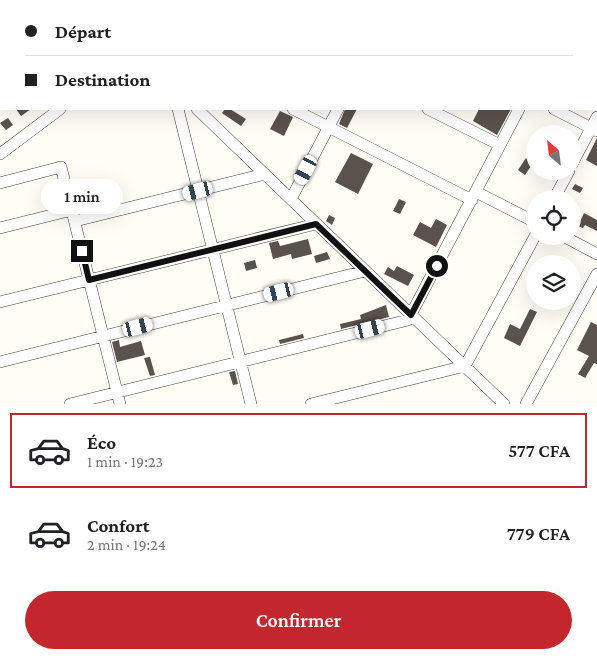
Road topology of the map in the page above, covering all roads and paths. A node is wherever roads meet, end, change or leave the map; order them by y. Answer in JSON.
{"nodes":[{"id":1,"x":59,"y":110,"type":"edge"},
{"id":2,"x":178,"y":110,"type":"edge"},
{"id":3,"x":198,"y":110,"type":"edge"},
{"id":4,"x":296,"y":110,"type":"edge"},
{"id":5,"x":338,"y":110,"type":"edge"},
{"id":6,"x":430,"y":110,"type":"edge"},
{"id":7,"x":518,"y":110,"type":"edge"},
{"id":8,"x":556,"y":110,"type":"edge"},
{"id":9,"x":597,"y":117,"type":"edge"},
{"id":10,"x":329,"y":127,"type":"junction"},
{"id":11,"x":594,"y":129,"type":"edge"},
{"id":12,"x":500,"y":146,"type":"junction"},
{"id":13,"x":581,"y":150,"type":"edge"},
{"id":14,"x":0,"y":154,"type":"edge"},
{"id":15,"x":265,"y":174,"type":"junction"},
{"id":16,"x":0,"y":183,"type":"edge"},
{"id":17,"x":198,"y":191,"type":"junction"},
{"id":18,"x":474,"y":196,"type":"junction"},
{"id":19,"x":291,"y":199,"type":"junction"},
{"id":20,"x":73,"y":216,"type":"junction"},
{"id":21,"x":526,"y":218,"type":"edge"},
{"id":22,"x":316,"y":224,"type":"junction"},
{"id":23,"x":0,"y":228,"type":"edge"},
{"id":24,"x":530,"y":245,"type":"edge"},
{"id":25,"x":580,"y":245,"type":"edge"},
{"id":26,"x":213,"y":249,"type":"junction"},
{"id":27,"x":597,"y":254,"type":"edge"},
{"id":28,"x":365,"y":271,"type":"junction"},
{"id":29,"x":597,"y":274,"type":"edge"},
{"id":30,"x":89,"y":280,"type":"junction"},
{"id":31,"x":0,"y":302,"type":"edge"},
{"id":32,"x":227,"y":305,"type":"junction"},
{"id":33,"x":411,"y":315,"type":"junction"},
{"id":34,"x":103,"y":336,"type":"junction"},
{"id":35,"x":240,"y":361,"type":"junction"},
{"id":36,"x":0,"y":362,"type":"edge"},
{"id":37,"x":465,"y":366,"type":"junction"},
{"id":38,"x":117,"y":392,"type":"junction"},
{"id":39,"x":70,"y":404,"type":"edge"},
{"id":40,"x":120,"y":404,"type":"edge"},
{"id":41,"x":251,"y":404,"type":"edge"},
{"id":42,"x":311,"y":404,"type":"edge"},
{"id":43,"x":504,"y":404,"type":"edge"},
{"id":44,"x":526,"y":404,"type":"edge"}],
"edges":[{"from":1,"to":14,"type":"street"},
{"from":2,"to":17,"type":"street"},
{"from":3,"to":15,"type":"street"},
{"from":4,"to":10,"type":"street"},
{"from":5,"to":10,"type":"street"},
{"from":6,"to":12,"type":"street"},
{"from":7,"to":12,"type":"street"},
{"from":8,"to":11,"type":"street"},
{"from":9,"to":11,"type":"street"},
{"from":10,"to":18,"type":"street"},
{"from":10,"to":19,"type":"street"},
{"from":11,"to":13,"type":"street"},
{"from":12,"to":18,"type":"street"},
{"from":15,"to":17,"type":"street"},
{"from":15,"to":19,"type":"street"},
{"from":16,"to":20,"type":"street"},
{"from":17,"to":20,"type":"street"},
{"from":17,"to":26,"type":"street"},
{"from":18,"to":21,"type":"street"},
{"from":18,"to":33,"type":"street"},
{"from":19,"to":22,"type":"street"},
{"from":20,"to":23,"type":"street"},
{"from":20,"to":30,"type":"street"},
{"from":22,"to":26,"type":"street"},
{"from":22,"to":28,"type":"street"},
{"from":24,"to":37,"type":"street"},
{"from":25,"to":27,"type":"street"},
{"from":26,"to":30,"type":"street"},
{"from":26,"to":32,"type":"street"},
{"from":28,"to":32,"type":"street"},
{"from":28,"to":33,"type":"street"},
{"from":29,"to":44,"type":"street"},
{"from":30,"to":31,"type":"street"},
{"from":30,"to":34,"type":"street"},
{"from":32,"to":34,"type":"street"},
{"from":32,"to":35,"type":"street"},
{"from":33,"to":35,"type":"street"},
{"from":33,"to":37,"type":"street"},
{"from":34,"to":36,"type":"street"},
{"from":34,"to":38,"type":"street"},
{"from":35,"to":38,"type":"street"},
{"from":35,"to":41,"type":"street"},
{"from":37,"to":42,"type":"street"},
{"from":37,"to":43,"type":"street"},
{"from":38,"to":39,"type":"street"},
{"from":38,"to":40,"type":"street"}]}
